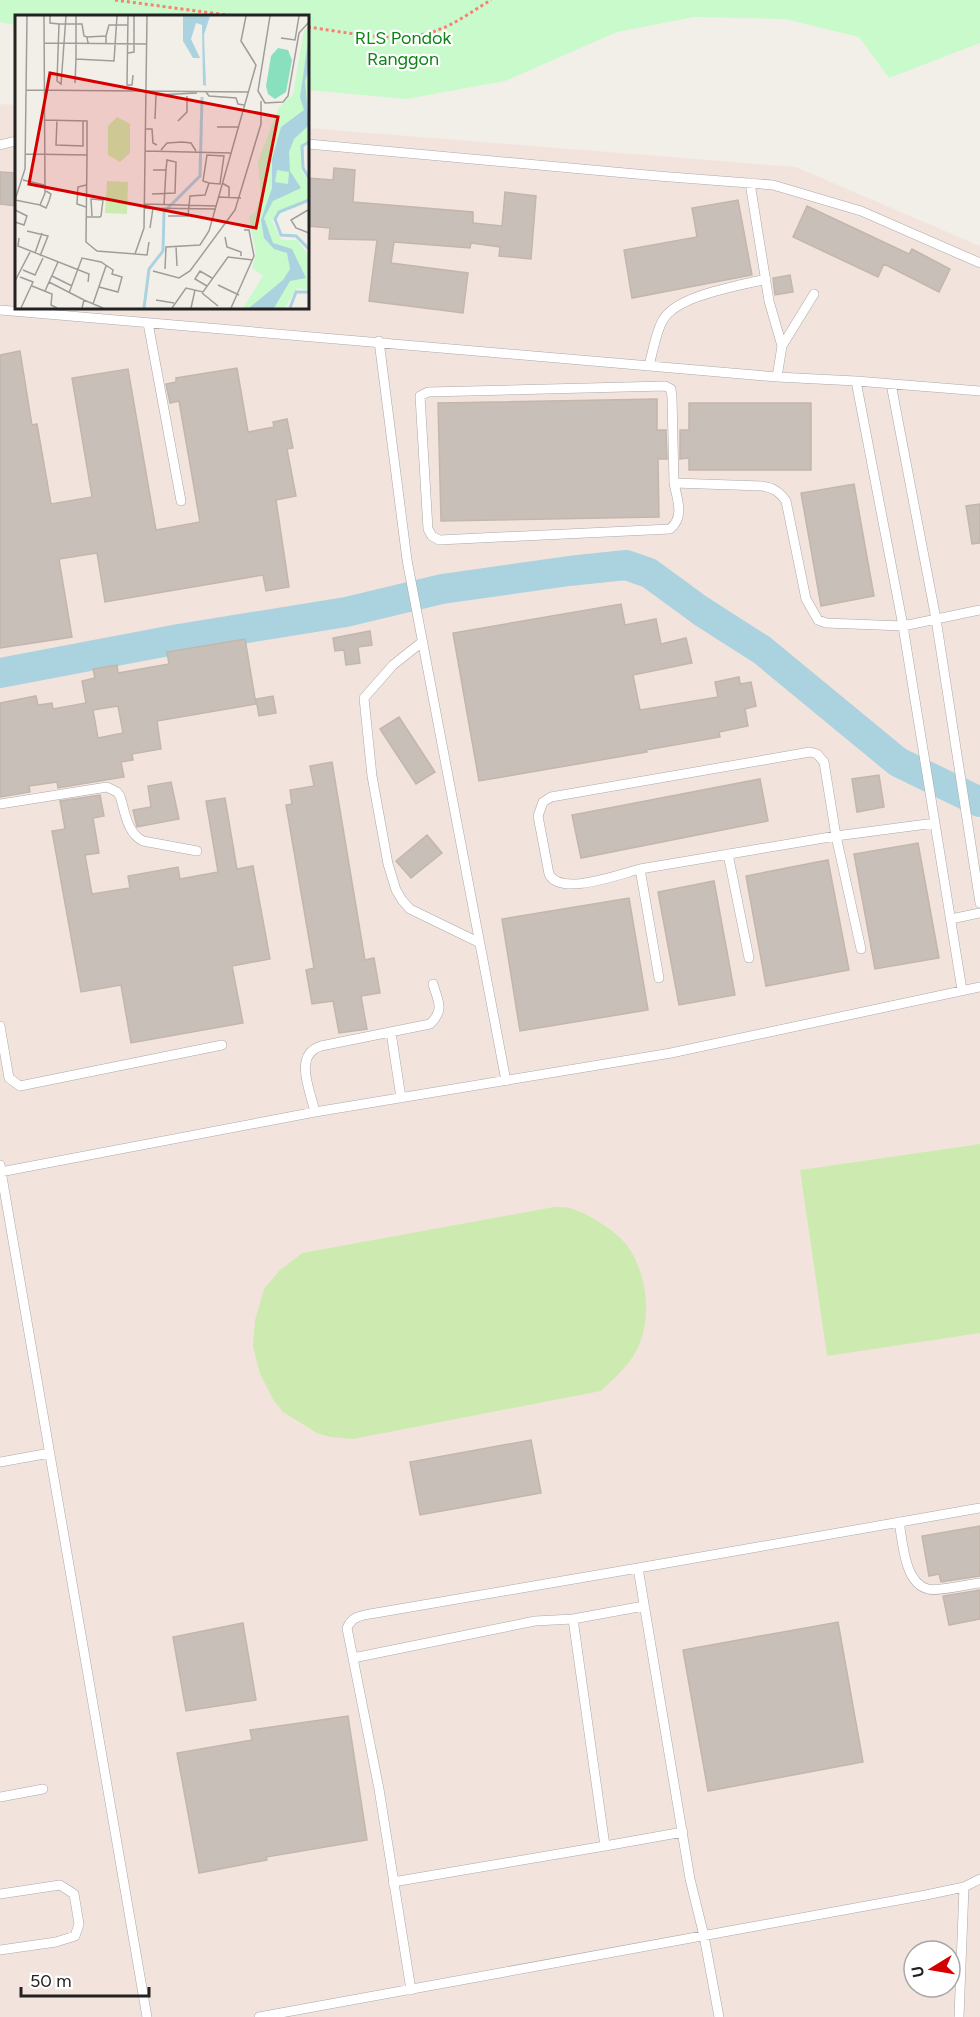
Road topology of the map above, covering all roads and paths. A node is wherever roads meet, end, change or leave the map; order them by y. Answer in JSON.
{"nodes":[{"id":1,"x":115,"y":0,"type":"edge"},
{"id":2,"x":491,"y":0,"type":"edge"},
{"id":3,"x":227,"y":15,"type":"edge"},
{"id":4,"x":309,"y":27,"type":"edge"},
{"id":5,"x":15,"y":141,"type":"edge"},
{"id":6,"x":309,"y":144,"type":"edge"},
{"id":7,"x":0,"y":145,"type":"edge"},
{"id":8,"x":750,"y":183,"type":"junction"},
{"id":9,"x":980,"y":263,"type":"edge"},
{"id":10,"x":766,"y":279,"type":"junction"},
{"id":11,"x":813,"y":294,"type":"dead end"},
{"id":12,"x":0,"y":310,"type":"edge"},
{"id":13,"x":148,"y":323,"type":"junction"},
{"id":14,"x":379,"y":342,"type":"junction"},
{"id":15,"x":782,"y":346,"type":"junction"},
{"id":16,"x":650,"y":365,"type":"junction"},
{"id":17,"x":777,"y":377,"type":"junction"},
{"id":18,"x":856,"y":381,"type":"junction"},
{"id":19,"x":891,"y":384,"type":"junction"},
{"id":20,"x":980,"y":391,"type":"edge"},
{"id":21,"x":674,"y":483,"type":"junction"},
{"id":22,"x":181,"y":501,"type":"dead end"},
{"id":23,"x":980,"y":610,"type":"edge"},
{"id":24,"x":936,"y":619,"type":"junction"},
{"id":25,"x":903,"y":626,"type":"junction"},
{"id":26,"x":422,"y":642,"type":"junction"},
{"id":27,"x":0,"y":804,"type":"edge"},
{"id":28,"x":935,"y":823,"type":"junction"},
{"id":29,"x":836,"y":836,"type":"junction"},
{"id":30,"x":197,"y":851,"type":"dead end"},
{"id":31,"x":728,"y":854,"type":"junction"},
{"id":32,"x":640,"y":869,"type":"junction"},
{"id":33,"x":980,"y":903,"type":"edge"},
{"id":34,"x":980,"y":913,"type":"edge"},
{"id":35,"x":951,"y":919,"type":"junction"},
{"id":36,"x":480,"y":944,"type":"junction"},
{"id":37,"x":861,"y":949,"type":"dead end"},
{"id":38,"x":749,"y":958,"type":"dead end"},
{"id":39,"x":659,"y":978,"type":"dead end"},
{"id":40,"x":433,"y":984,"type":"dead end"},
{"id":41,"x":980,"y":987,"type":"edge"},
{"id":42,"x":962,"y":990,"type":"junction"},
{"id":43,"x":0,"y":1026,"type":"edge"},
{"id":44,"x":391,"y":1032,"type":"junction"},
{"id":45,"x":222,"y":1045,"type":"dead end"},
{"id":46,"x":506,"y":1081,"type":"junction"},
{"id":47,"x":401,"y":1098,"type":"junction"},
{"id":48,"x":315,"y":1112,"type":"junction"},
{"id":49,"x":0,"y":1169,"type":"edge"},
{"id":50,"x":50,"y":1453,"type":"junction"},
{"id":51,"x":0,"y":1462,"type":"edge"},
{"id":52,"x":980,"y":1508,"type":"edge"},
{"id":53,"x":899,"y":1522,"type":"junction"},
{"id":54,"x":638,"y":1568,"type":"junction"},
{"id":55,"x":980,"y":1583,"type":"edge"},
{"id":56,"x":645,"y":1606,"type":"junction"},
{"id":57,"x":573,"y":1619,"type":"junction"},
{"id":58,"x":354,"y":1658,"type":"junction"},
{"id":59,"x":43,"y":1790,"type":"dead end"},
{"id":60,"x":0,"y":1797,"type":"edge"},
{"id":61,"x":683,"y":1832,"type":"junction"},
{"id":62,"x":605,"y":1846,"type":"junction"},
{"id":63,"x":980,"y":1879,"type":"edge"},
{"id":64,"x":393,"y":1882,"type":"junction"},
{"id":65,"x":964,"y":1887,"type":"junction"},
{"id":66,"x":0,"y":1894,"type":"edge"},
{"id":67,"x":704,"y":1936,"type":"junction"},
{"id":68,"x":0,"y":1950,"type":"edge"},
{"id":69,"x":411,"y":1990,"type":"junction"},
{"id":70,"x":147,"y":2017,"type":"edge"},
{"id":71,"x":259,"y":2017,"type":"edge"},
{"id":72,"x":719,"y":2017,"type":"edge"},
{"id":73,"x":959,"y":2017,"type":"edge"}],
"edges":[{"from":1,"to":3,"type":"path"},
{"from":2,"to":4,"type":"path"},
{"from":5,"to":7,"type":"lane"},
{"from":6,"to":8,"type":"lane"},
{"from":8,"to":9,"type":"lane"},
{"from":8,"to":10,"type":"lane"},
{"from":10,"to":15,"type":"lane"},
{"from":10,"to":16,"type":"lane"},
{"from":11,"to":15,"type":"lane"},
{"from":12,"to":13,"type":"lane"},
{"from":13,"to":14,"type":"lane"},
{"from":13,"to":22,"type":"lane"},
{"from":14,"to":16,"type":"lane"},
{"from":14,"to":26,"type":"lane"},
{"from":15,"to":17,"type":"lane"},
{"from":16,"to":17,"type":"lane"},
{"from":17,"to":18,"type":"lane"},
{"from":18,"to":19,"type":"lane"},
{"from":18,"to":25,"type":"lane"},
{"from":19,"to":20,"type":"lane"},
{"from":19,"to":24,"type":"lane"},
{"from":21,"to":21,"type":"lane"},
{"from":21,"to":25,"type":"lane"},
{"from":23,"to":24,"type":"lane"},
{"from":24,"to":25,"type":"lane"},
{"from":24,"to":33,"type":"lane"},
{"from":25,"to":28,"type":"lane"},
{"from":26,"to":36,"type":"lane"},
{"from":26,"to":36,"type":"lane"},
{"from":27,"to":30,"type":"lane"},
{"from":28,"to":29,"type":"lane"},
{"from":28,"to":35,"type":"lane"},
{"from":29,"to":31,"type":"lane"},
{"from":29,"to":32,"type":"lane"},
{"from":29,"to":37,"type":"lane"},
{"from":31,"to":32,"type":"lane"},
{"from":31,"to":38,"type":"lane"},
{"from":32,"to":39,"type":"lane"},
{"from":34,"to":35,"type":"lane"},
{"from":35,"to":42,"type":"lane"},
{"from":36,"to":46,"type":"lane"},
{"from":40,"to":44,"type":"lane"},
{"from":41,"to":42,"type":"lane"},
{"from":42,"to":46,"type":"lane"},
{"from":43,"to":45,"type":"lane"},
{"from":44,"to":47,"type":"lane"},
{"from":44,"to":48,"type":"lane"},
{"from":46,"to":47,"type":"lane"},
{"from":47,"to":48,"type":"lane"},
{"from":48,"to":49,"type":"lane"},
{"from":49,"to":50,"type":"lane"},
{"from":50,"to":51,"type":"lane"},
{"from":50,"to":70,"type":"lane"},
{"from":52,"to":53,"type":"lane"},
{"from":53,"to":54,"type":"lane"},
{"from":53,"to":55,"type":"lane"},
{"from":54,"to":56,"type":"lane"},
{"from":54,"to":58,"type":"lane"},
{"from":56,"to":57,"type":"lane"},
{"from":56,"to":61,"type":"lane"},
{"from":57,"to":58,"type":"lane"},
{"from":57,"to":62,"type":"lane"},
{"from":58,"to":64,"type":"lane"},
{"from":59,"to":60,"type":"lane"},
{"from":61,"to":62,"type":"lane"},
{"from":61,"to":67,"type":"lane"},
{"from":62,"to":64,"type":"lane"},
{"from":63,"to":65,"type":"lane"},
{"from":64,"to":69,"type":"lane"},
{"from":65,"to":67,"type":"lane"},
{"from":65,"to":73,"type":"lane"},
{"from":66,"to":68,"type":"lane"},
{"from":67,"to":69,"type":"lane"},
{"from":67,"to":72,"type":"lane"},
{"from":69,"to":71,"type":"lane"}]}
